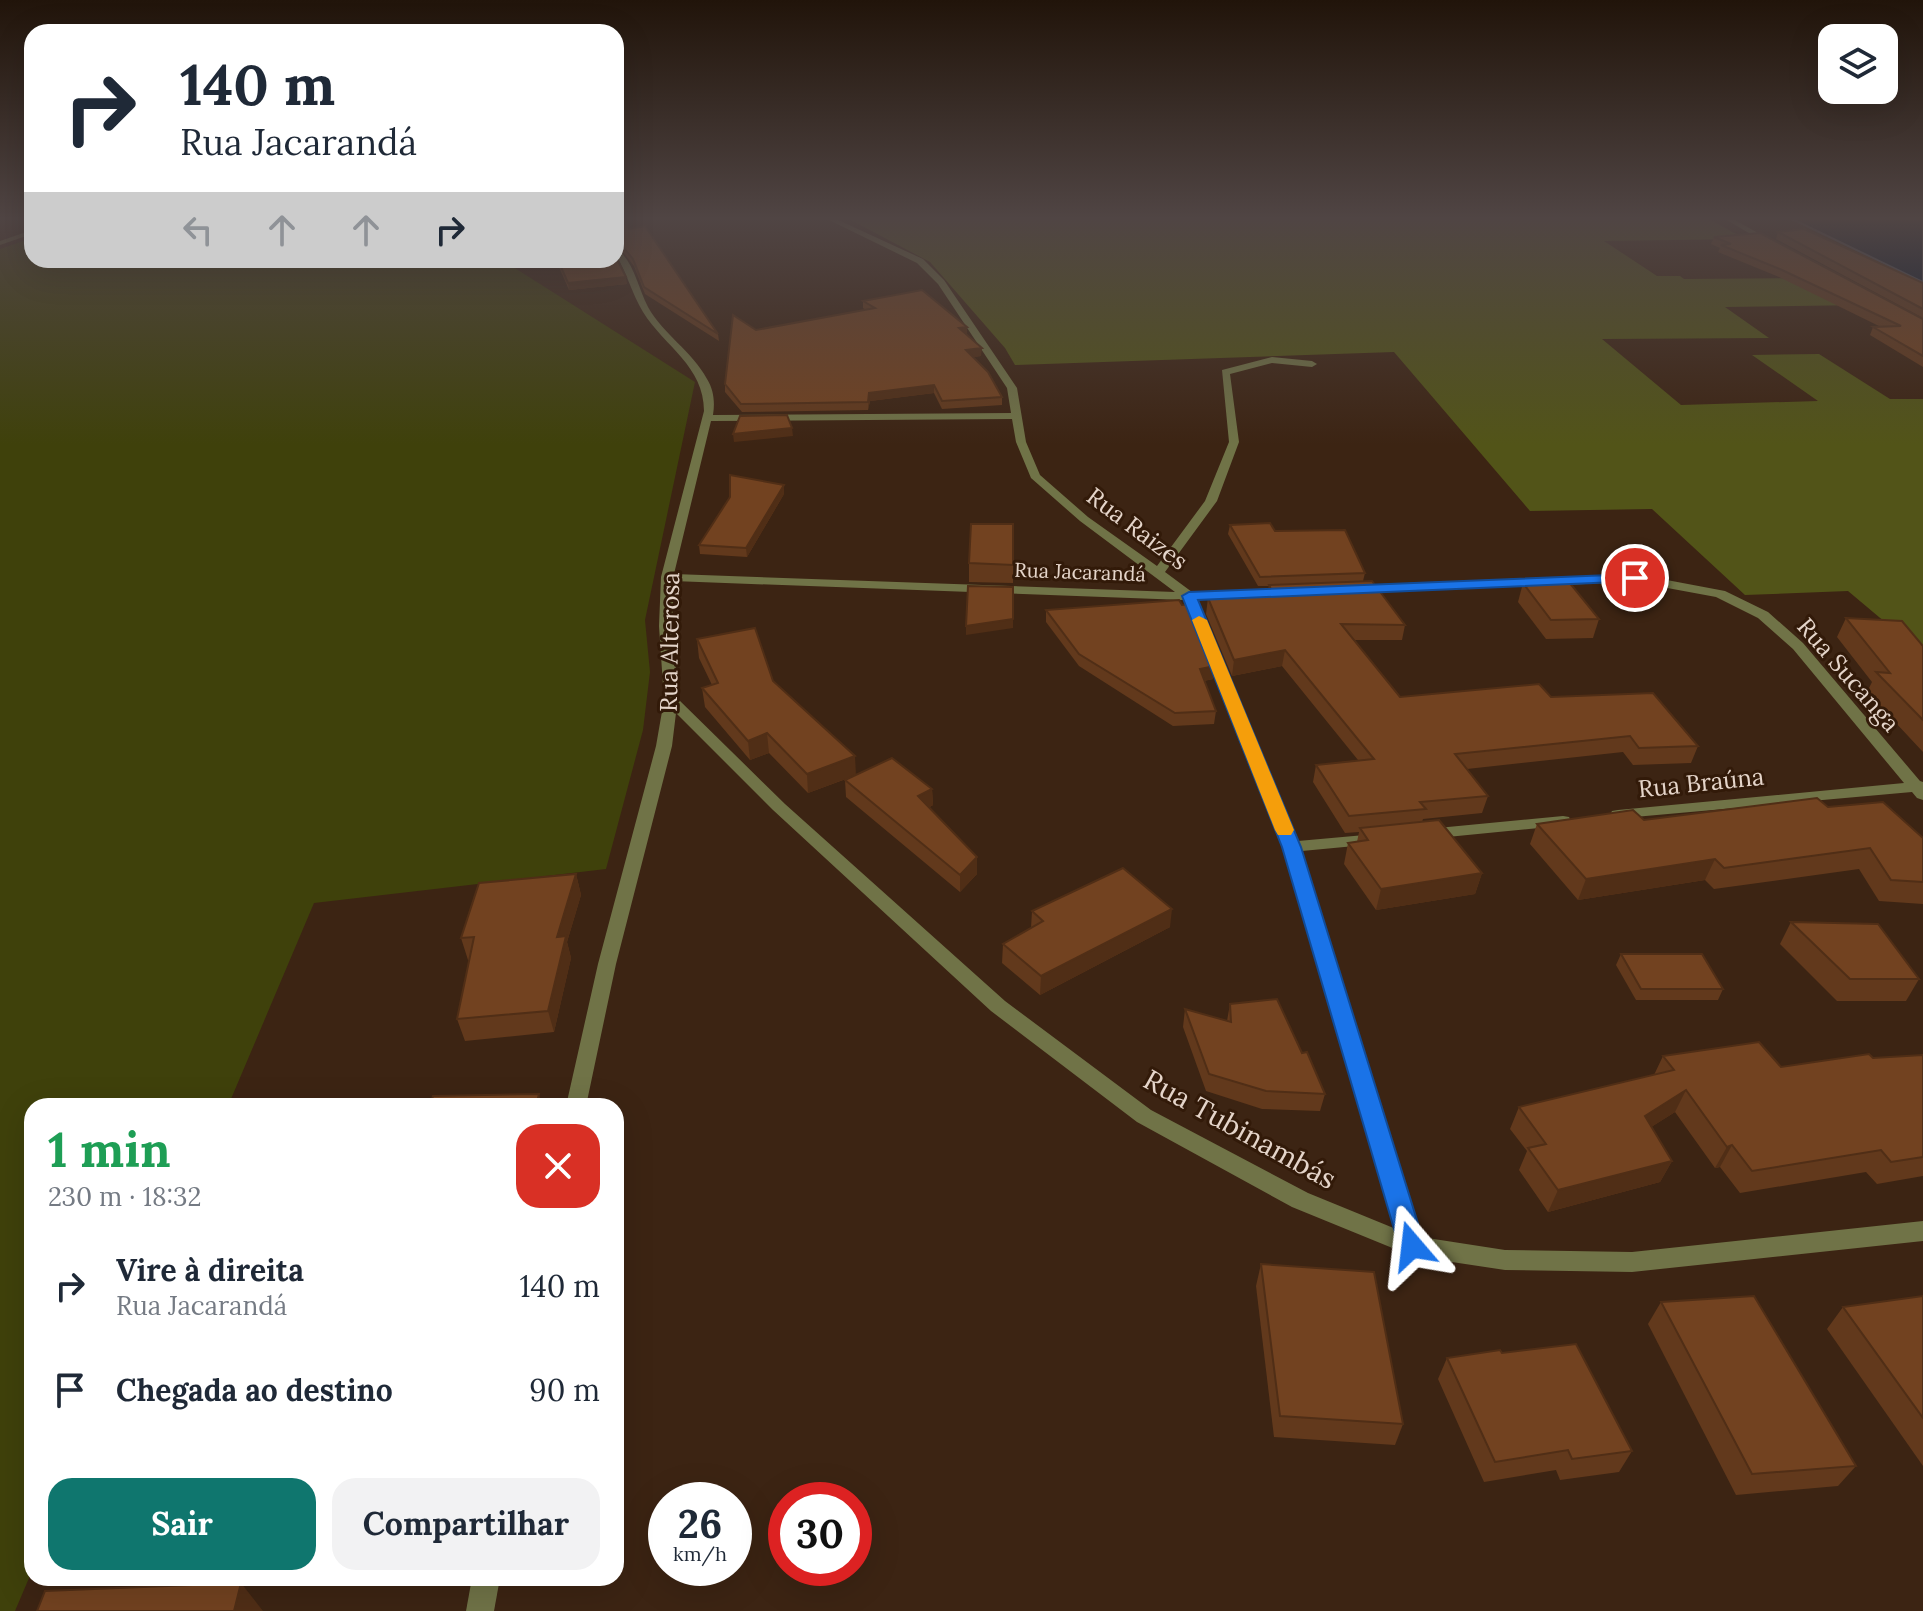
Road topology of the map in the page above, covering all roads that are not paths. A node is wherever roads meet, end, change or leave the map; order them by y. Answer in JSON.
{"nodes":[{"id":1,"x":639,"y":294,"type":"edge"},
{"id":2,"x":949,"y":294,"type":"edge"},
{"id":3,"x":1312,"y":364,"type":"dead end"},
{"id":4,"x":1017,"y":416,"type":"junction"},
{"id":5,"x":709,"y":418,"type":"junction"},
{"id":6,"x":1158,"y":573,"type":"junction"},
{"id":7,"x":667,"y":577,"type":"junction"},
{"id":8,"x":1349,"y":589,"type":"edge"},
{"id":9,"x":1269,"y":593,"type":"edge"},
{"id":10,"x":1189,"y":596,"type":"junction"},
{"id":11,"x":671,"y":700,"type":"junction"},
{"id":12,"x":1920,"y":789,"type":"edge"},
{"id":13,"x":1292,"y":847,"type":"junction"},
{"id":14,"x":578,"y":1098,"type":"edge"},
{"id":15,"x":1923,"y":1231,"type":"edge"},
{"id":16,"x":1412,"y":1246,"type":"junction"},
{"id":17,"x":485,"y":1586,"type":"edge"},
{"id":18,"x":480,"y":1611,"type":"edge"}],
"edges":[{"from":1,"to":5,"type":"street","name":"Rua Alterosa"},
{"from":2,"to":4,"type":"street","name":"Rua Raizes"},
{"from":3,"to":6,"type":"street"},
{"from":4,"to":5,"type":"street"},
{"from":4,"to":6,"type":"street","name":"Rua Raizes"},
{"from":5,"to":7,"type":"street","name":"Rua Alterosa"},
{"from":6,"to":10,"type":"street","name":"Rua Raizes"},
{"from":7,"to":10,"type":"street","name":"Rua Jacarandá"},
{"from":7,"to":11,"type":"street","name":"Rua Alterosa"},
{"from":8,"to":12,"type":"street","name":"Rua Sucanga"},
{"from":9,"to":10,"type":"street","name":"Rua Jacarandá"},
{"from":10,"to":13,"type":"street","name":"Rua Raizes"},
{"from":11,"to":14,"type":"street","name":"Rua Alterosa"},
{"from":11,"to":16,"type":"street","name":"Rua Tubinambás"},
{"from":12,"to":13,"type":"street","name":"Rua Braúna"},
{"from":13,"to":16,"type":"street","name":"Rua Raizes"},
{"from":15,"to":16,"type":"street","name":"Rua Tubinambás"},
{"from":17,"to":18,"type":"street"}]}
